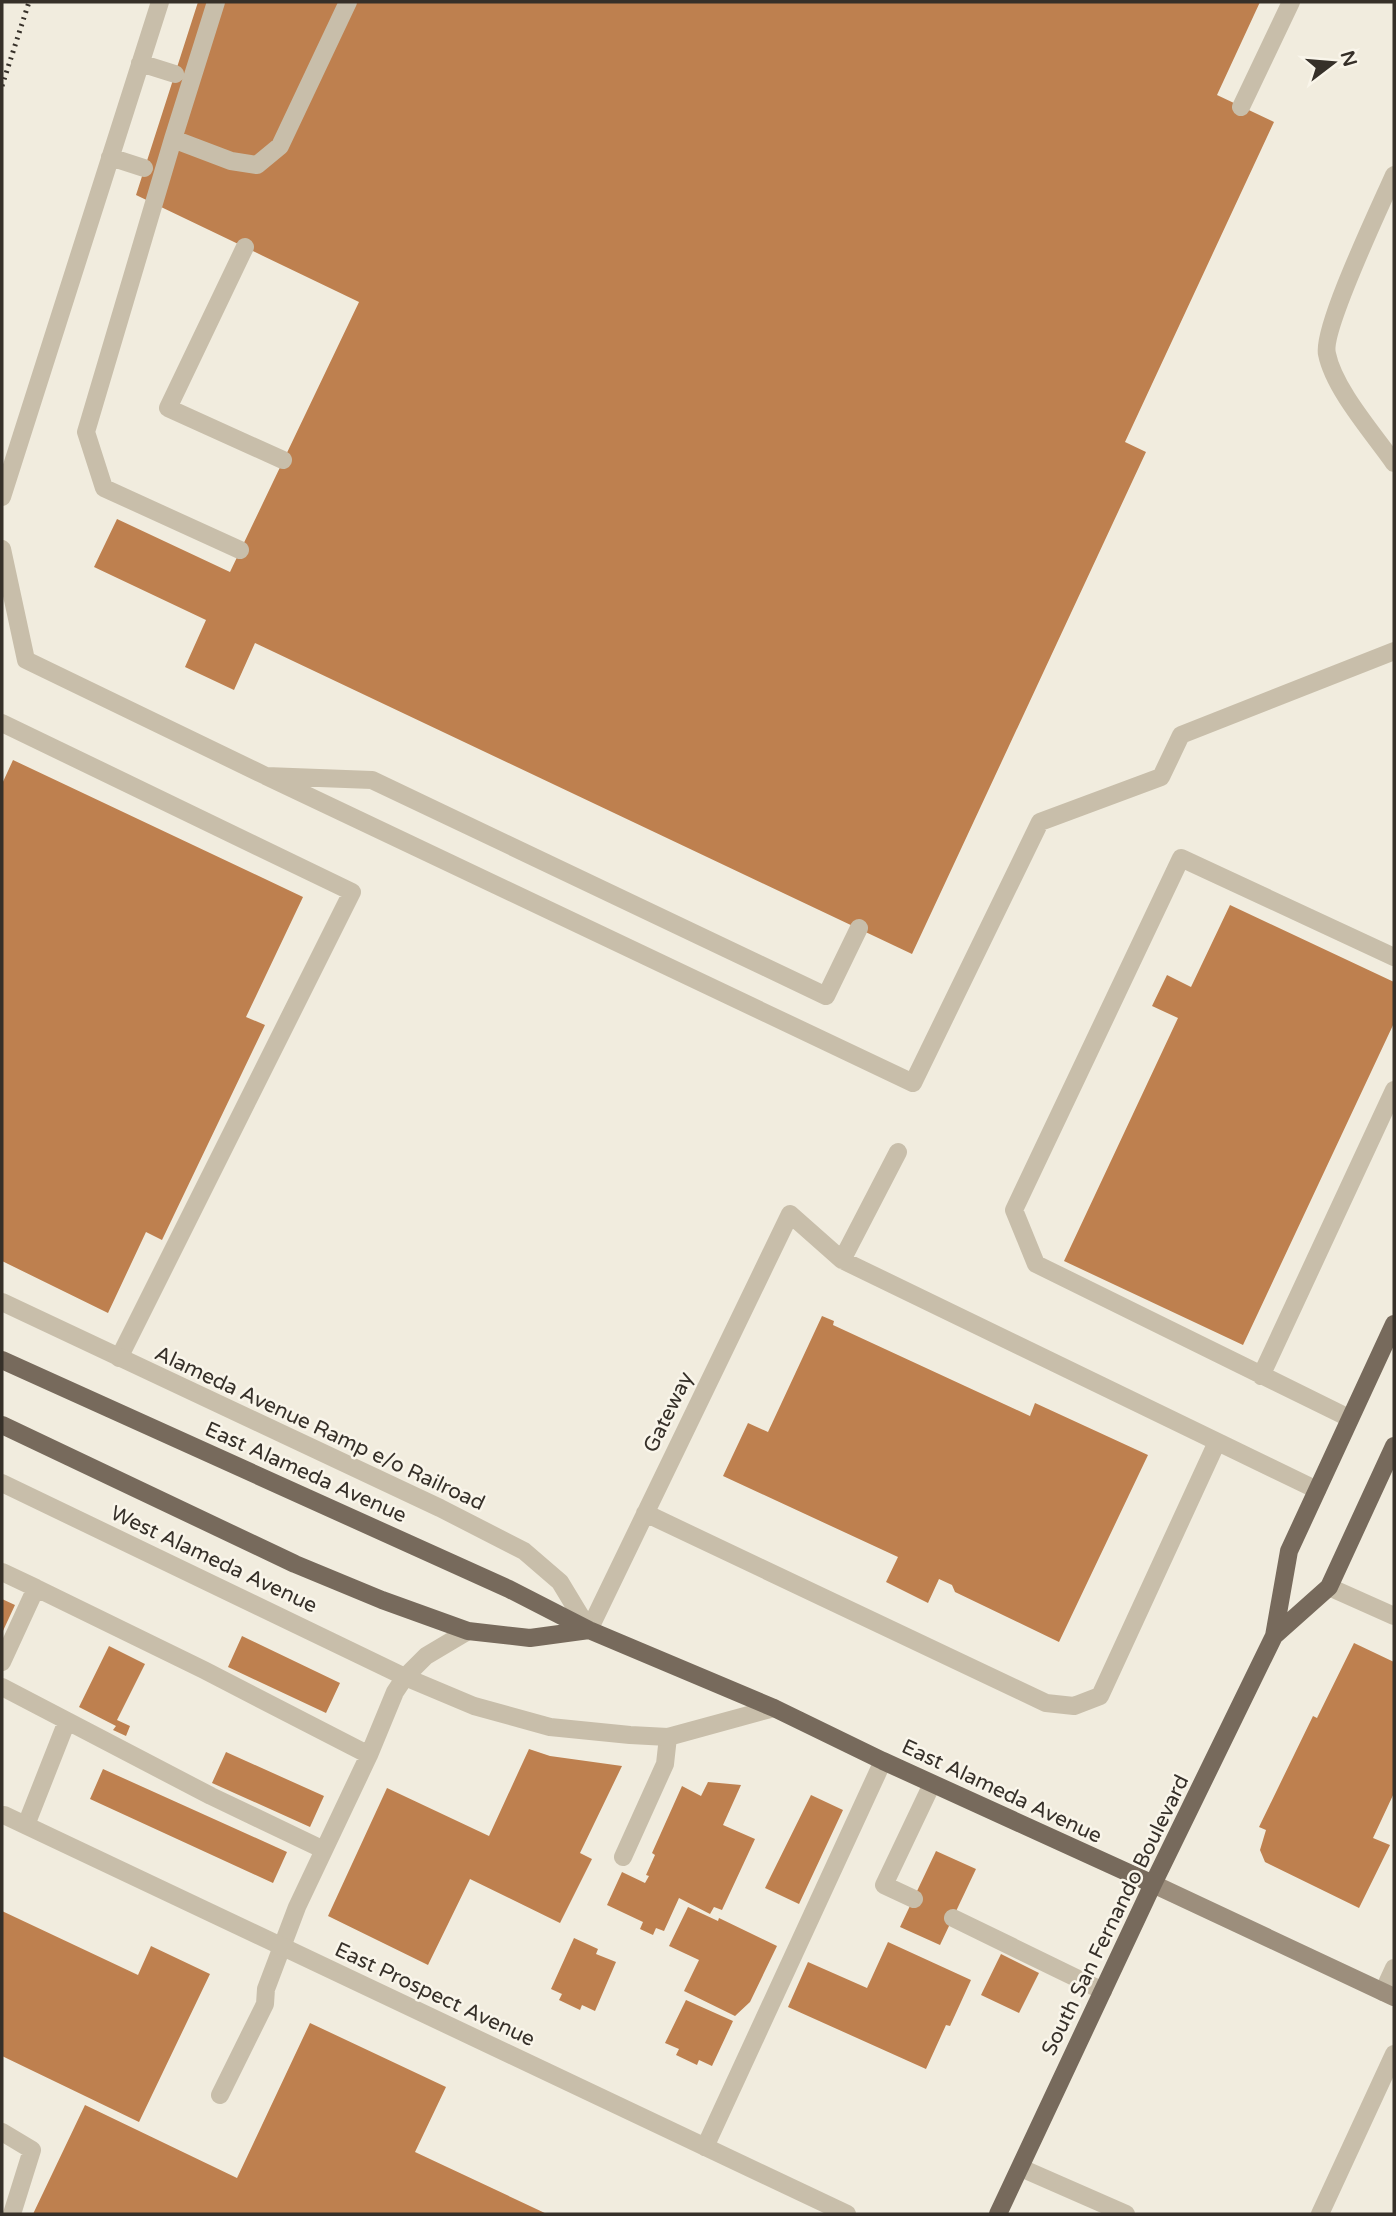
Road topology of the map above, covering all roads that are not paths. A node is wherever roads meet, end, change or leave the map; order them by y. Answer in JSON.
{"nodes":[{"id":1,"x":160,"y":2,"type":"edge"},
{"id":2,"x":216,"y":2,"type":"edge"},
{"id":3,"x":348,"y":2,"type":"edge"},
{"id":4,"x":1291,"y":2,"type":"edge"},
{"id":5,"x":140,"y":63,"type":"junction"},
{"id":6,"x":175,"y":74,"type":"dead end"},
{"id":7,"x":1241,"y":107,"type":"dead end"},
{"id":8,"x":173,"y":139,"type":"junction"},
{"id":9,"x":110,"y":157,"type":"junction"},
{"id":10,"x":144,"y":168,"type":"dead end"},
{"id":11,"x":1394,"y":175,"type":"edge"},
{"id":12,"x":245,"y":247,"type":"dead end"},
{"id":13,"x":284,"y":460,"type":"dead end"},
{"id":14,"x":1394,"y":463,"type":"edge"},
{"id":15,"x":2,"y":497,"type":"edge"},
{"id":16,"x":2,"y":549,"type":"edge"},
{"id":17,"x":240,"y":550,"type":"dead end"},
{"id":18,"x":1394,"y":651,"type":"edge"},
{"id":19,"x":2,"y":723,"type":"edge"},
{"id":20,"x":266,"y":776,"type":"junction"},
{"id":21,"x":859,"y":928,"type":"dead end"},
{"id":22,"x":1394,"y":957,"type":"edge"},
{"id":23,"x":1394,"y":1090,"type":"edge"},
{"id":24,"x":898,"y":1152,"type":"dead end"},
{"id":25,"x":842,"y":1260,"type":"junction"},
{"id":26,"x":2,"y":1302,"type":"edge"},
{"id":27,"x":1394,"y":1324,"type":"edge"},
{"id":28,"x":119,"y":1358,"type":"junction"},
{"id":29,"x":2,"y":1360,"type":"edge"},
{"id":30,"x":1261,"y":1376,"type":"junction"},
{"id":31,"x":1349,"y":1418,"type":"junction"},
{"id":32,"x":2,"y":1425,"type":"edge"},
{"id":33,"x":1217,"y":1442,"type":"junction"},
{"id":34,"x":1394,"y":1446,"type":"edge"},
{"id":35,"x":2,"y":1483,"type":"edge"},
{"id":36,"x":1317,"y":1490,"type":"junction"},
{"id":37,"x":645,"y":1513,"type":"junction"},
{"id":38,"x":2,"y":1572,"type":"edge"},
{"id":39,"x":1329,"y":1587,"type":"junction"},
{"id":40,"x":36,"y":1588,"type":"junction"},
{"id":41,"x":1394,"y":1616,"type":"edge"},
{"id":42,"x":589,"y":1630,"type":"junction"},
{"id":43,"x":468,"y":1632,"type":"junction"},
{"id":44,"x":1274,"y":1636,"type":"junction"},
{"id":45,"x":2,"y":1662,"type":"edge"},
{"id":46,"x":405,"y":1677,"type":"junction"},
{"id":47,"x":2,"y":1687,"type":"edge"},
{"id":48,"x":774,"y":1708,"type":"junction"},
{"id":49,"x":67,"y":1721,"type":"junction"},
{"id":50,"x":668,"y":1737,"type":"junction"},
{"id":51,"x":369,"y":1755,"type":"junction"},
{"id":52,"x":883,"y":1761,"type":"junction"},
{"id":53,"x":932,"y":1784,"type":"junction"},
{"id":54,"x":4,"y":1815,"type":"dead end"},
{"id":55,"x":26,"y":1825,"type":"junction"},
{"id":56,"x":324,"y":1850,"type":"junction"},
{"id":57,"x":623,"y":1857,"type":"dead end"},
{"id":58,"x":1153,"y":1884,"type":"junction"},
{"id":59,"x":914,"y":1899,"type":"dead end"},
{"id":60,"x":953,"y":1918,"type":"dead end"},
{"id":61,"x":281,"y":1946,"type":"junction"},
{"id":62,"x":1394,"y":1968,"type":"edge"},
{"id":63,"x":1103,"y":1991,"type":"junction"},
{"id":64,"x":1389,"y":1995,"type":"edge"},
{"id":65,"x":1394,"y":2054,"type":"edge"},
{"id":66,"x":220,"y":2095,"type":"dead end"},
{"id":67,"x":2,"y":2132,"type":"edge"},
{"id":68,"x":705,"y":2147,"type":"junction"},
{"id":69,"x":1021,"y":2168,"type":"junction"},
{"id":70,"x":12,"y":2214,"type":"edge"},
{"id":71,"x":847,"y":2214,"type":"edge"},
{"id":72,"x":998,"y":2214,"type":"edge"},
{"id":73,"x":1126,"y":2214,"type":"edge"},
{"id":74,"x":1320,"y":2214,"type":"edge"}],
"edges":[{"from":1,"to":5,"type":"street"},
{"from":2,"to":8,"type":"street"},
{"from":3,"to":8,"type":"street"},
{"from":4,"to":7,"type":"street"},
{"from":5,"to":6,"type":"street"},
{"from":5,"to":9,"type":"street"},
{"from":8,"to":17,"type":"street"},
{"from":9,"to":10,"type":"street"},
{"from":9,"to":15,"type":"street"},
{"from":11,"to":14,"type":"street"},
{"from":12,"to":13,"type":"street"},
{"from":16,"to":20,"type":"street"},
{"from":18,"to":20,"type":"street"},
{"from":19,"to":28,"type":"street"},
{"from":20,"to":21,"type":"street"},
{"from":22,"to":30,"type":"street"},
{"from":23,"to":30,"type":"street"},
{"from":24,"to":25,"type":"street"},
{"from":25,"to":33,"type":"street"},
{"from":25,"to":37,"type":"street","name":"Gateway"},
{"from":26,"to":28,"type":"street","name":"Alameda Avenue Ramp e/o Railroad"},
{"from":27,"to":31,"type":"main road","name":"South San Fernando Boulevard"},
{"from":28,"to":42,"type":"street","name":"Alameda Avenue Ramp e/o Railroad"},
{"from":29,"to":42,"type":"main road","name":"East Alameda Avenue"},
{"from":30,"to":31,"type":"street"},
{"from":31,"to":36,"type":"main road","name":"South San Fernando Boulevard"},
{"from":32,"to":43,"type":"main road"},
{"from":33,"to":36,"type":"street"},
{"from":33,"to":37,"type":"street"},
{"from":34,"to":39,"type":"main road","name":"South San Fernando Boulevard"},
{"from":35,"to":46,"type":"street","name":"West Alameda Avenue"},
{"from":36,"to":44,"type":"main road","name":"South San Fernando Boulevard"},
{"from":37,"to":42,"type":"street","name":"Gateway"},
{"from":38,"to":40,"type":"street"},
{"from":39,"to":41,"type":"street"},
{"from":39,"to":44,"type":"main road","name":"South San Fernando Boulevard"},
{"from":40,"to":45,"type":"street"},
{"from":40,"to":51,"type":"street"},
{"from":42,"to":43,"type":"main road"},
{"from":42,"to":48,"type":"main road","name":"East Alameda Avenue"},
{"from":43,"to":46,"type":"street"},
{"from":44,"to":58,"type":"main road","name":"South San Fernando Boulevard"},
{"from":46,"to":50,"type":"street","name":"West Alameda Avenue"},
{"from":46,"to":51,"type":"street"},
{"from":47,"to":49,"type":"street"},
{"from":48,"to":50,"type":"street","name":"West Alameda Avenue"},
{"from":48,"to":52,"type":"main road","name":"East Alameda Avenue"},
{"from":49,"to":55,"type":"street"},
{"from":49,"to":56,"type":"street"},
{"from":50,"to":57,"type":"street"},
{"from":51,"to":56,"type":"street"},
{"from":52,"to":53,"type":"main road","name":"East Alameda Avenue"},
{"from":52,"to":68,"type":"street"},
{"from":53,"to":58,"type":"main road","name":"East Alameda Avenue"},
{"from":53,"to":59,"type":"street"},
{"from":54,"to":55,"type":"street","name":"East Prospect Avenue"},
{"from":55,"to":61,"type":"street","name":"East Prospect Avenue"},
{"from":56,"to":61,"type":"street"},
{"from":58,"to":63,"type":"main road","name":"South San Fernando Boulevard"},
{"from":58,"to":64,"type":"main road","name":"East Alameda Avenue"},
{"from":60,"to":63,"type":"street"},
{"from":61,"to":66,"type":"street"},
{"from":61,"to":68,"type":"street","name":"East Prospect Avenue"},
{"from":62,"to":64,"type":"street"},
{"from":63,"to":69,"type":"main road","name":"South San Fernando Boulevard"},
{"from":65,"to":74,"type":"street"},
{"from":67,"to":70,"type":"street"},
{"from":68,"to":71,"type":"street","name":"East Prospect Avenue"},
{"from":69,"to":72,"type":"main road","name":"South San Fernando Boulevard"},
{"from":69,"to":73,"type":"street"}]}
